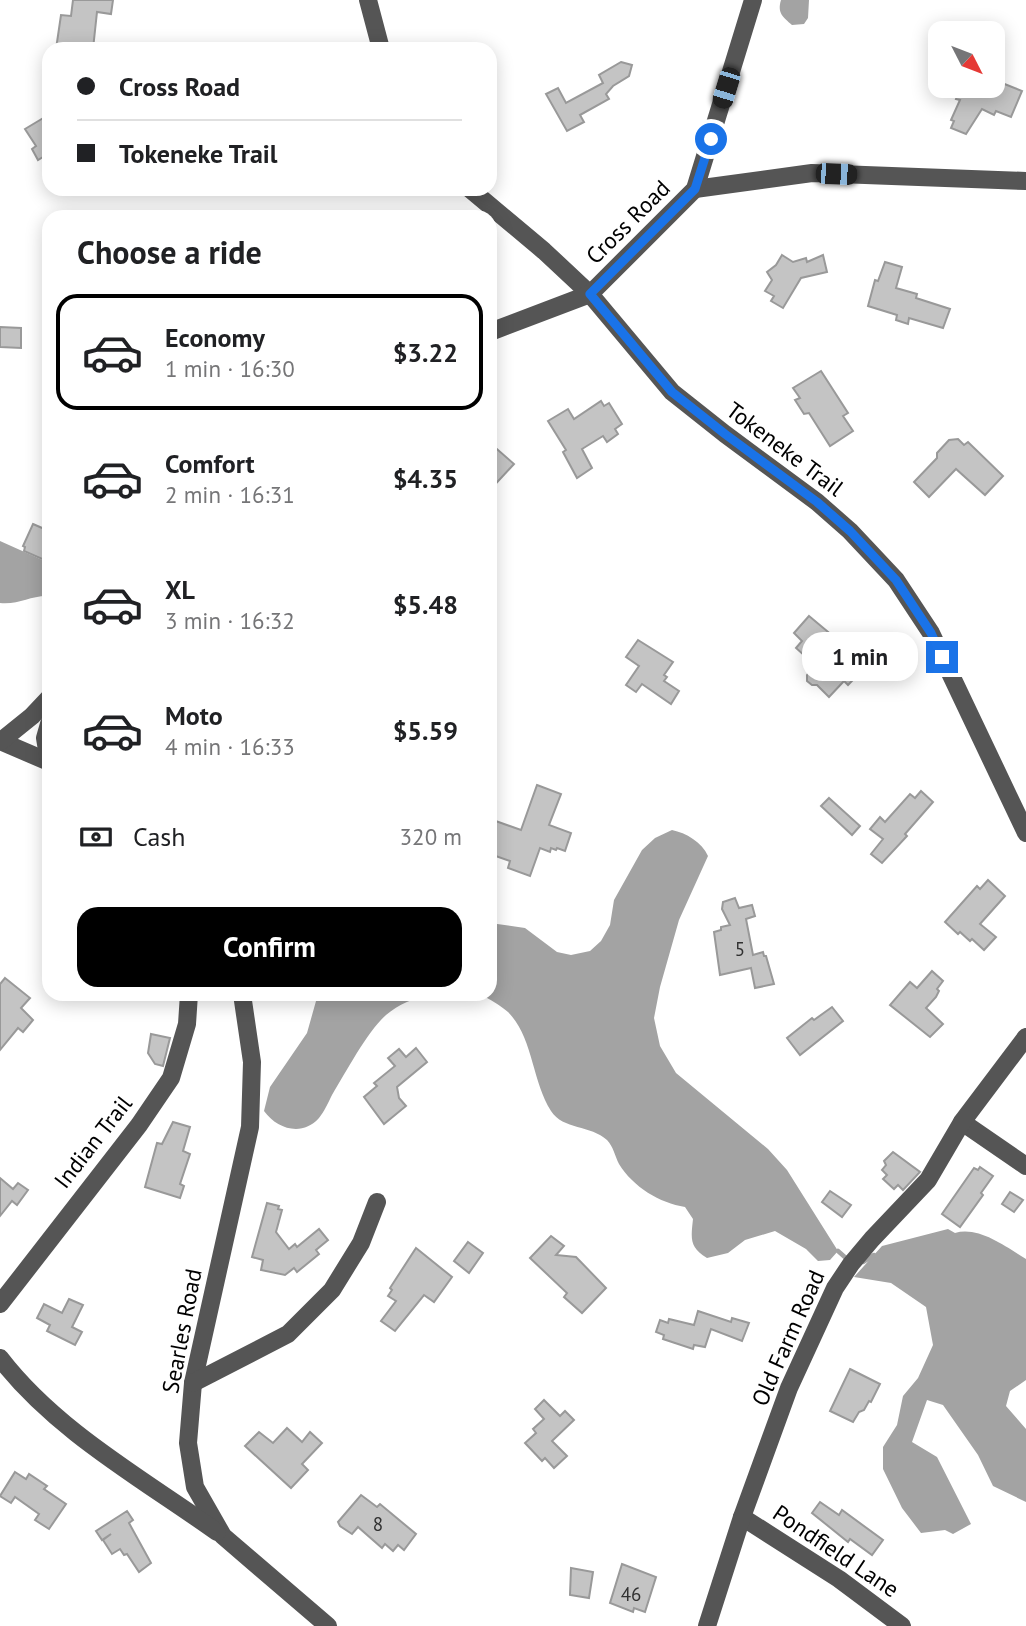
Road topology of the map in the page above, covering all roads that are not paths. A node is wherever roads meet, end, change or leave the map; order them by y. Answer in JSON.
{"nodes":[{"id":1,"x":368,"y":0,"type":"edge"},
{"id":2,"x":753,"y":0,"type":"edge"},
{"id":3,"x":380,"y":42,"type":"edge"},
{"id":4,"x":1026,"y":181,"type":"edge"},
{"id":5,"x":695,"y":189,"type":"junction"},
{"id":6,"x":478,"y":196,"type":"edge"},
{"id":7,"x":495,"y":210,"type":"edge"},
{"id":8,"x":497,"y":212,"type":"edge"},
{"id":9,"x":590,"y":294,"type":"junction"},
{"id":10,"x":497,"y":329,"type":"edge"},
{"id":11,"x":42,"y":705,"type":"edge"},
{"id":12,"x":0,"y":741,"type":"edge"},
{"id":13,"x":42,"y":759,"type":"edge"},
{"id":14,"x":1026,"y":833,"type":"edge"},
{"id":15,"x":188,"y":1001,"type":"edge"},
{"id":16,"x":243,"y":1001,"type":"edge"},
{"id":17,"x":1026,"y":1037,"type":"edge"},
{"id":18,"x":962,"y":1122,"type":"junction"},
{"id":19,"x":1026,"y":1166,"type":"edge"},
{"id":20,"x":377,"y":1202,"type":"dead end"},
{"id":21,"x":0,"y":1304,"type":"edge"},
{"id":22,"x":0,"y":1358,"type":"edge"},
{"id":23,"x":193,"y":1383,"type":"junction"},
{"id":24,"x":742,"y":1517,"type":"junction"},
{"id":25,"x":223,"y":1536,"type":"junction"},
{"id":26,"x":328,"y":1626,"type":"edge"},
{"id":27,"x":707,"y":1626,"type":"edge"},
{"id":28,"x":902,"y":1626,"type":"edge"}],
"edges":[{"from":1,"to":3,"type":"street"},
{"from":2,"to":5,"type":"street","name":"Cross Road"},
{"from":4,"to":5,"type":"street"},
{"from":5,"to":9,"type":"street","name":"Cross Road"},
{"from":6,"to":7,"type":"street","name":"Tokeneke Trail"},
{"from":8,"to":9,"type":"street","name":"Tokeneke Trail"},
{"from":9,"to":10,"type":"street","name":"Cross Road"},
{"from":9,"to":14,"type":"street","name":"Tokeneke Trail"},
{"from":11,"to":12,"type":"street"},
{"from":12,"to":13,"type":"street"},
{"from":15,"to":21,"type":"street","name":"Indian Trail"},
{"from":16,"to":23,"type":"street","name":"Searles Road"},
{"from":17,"to":18,"type":"street","name":"Old Farm Road"},
{"from":18,"to":19,"type":"street"},
{"from":18,"to":24,"type":"street","name":"Old Farm Road"},
{"from":20,"to":23,"type":"street"},
{"from":22,"to":25,"type":"street"},
{"from":23,"to":25,"type":"street","name":"Searles Road"},
{"from":24,"to":27,"type":"street","name":"Old Farm Road"},
{"from":24,"to":28,"type":"street","name":"Pondfield Lane"},
{"from":25,"to":26,"type":"street","name":"Searles Road"}]}
